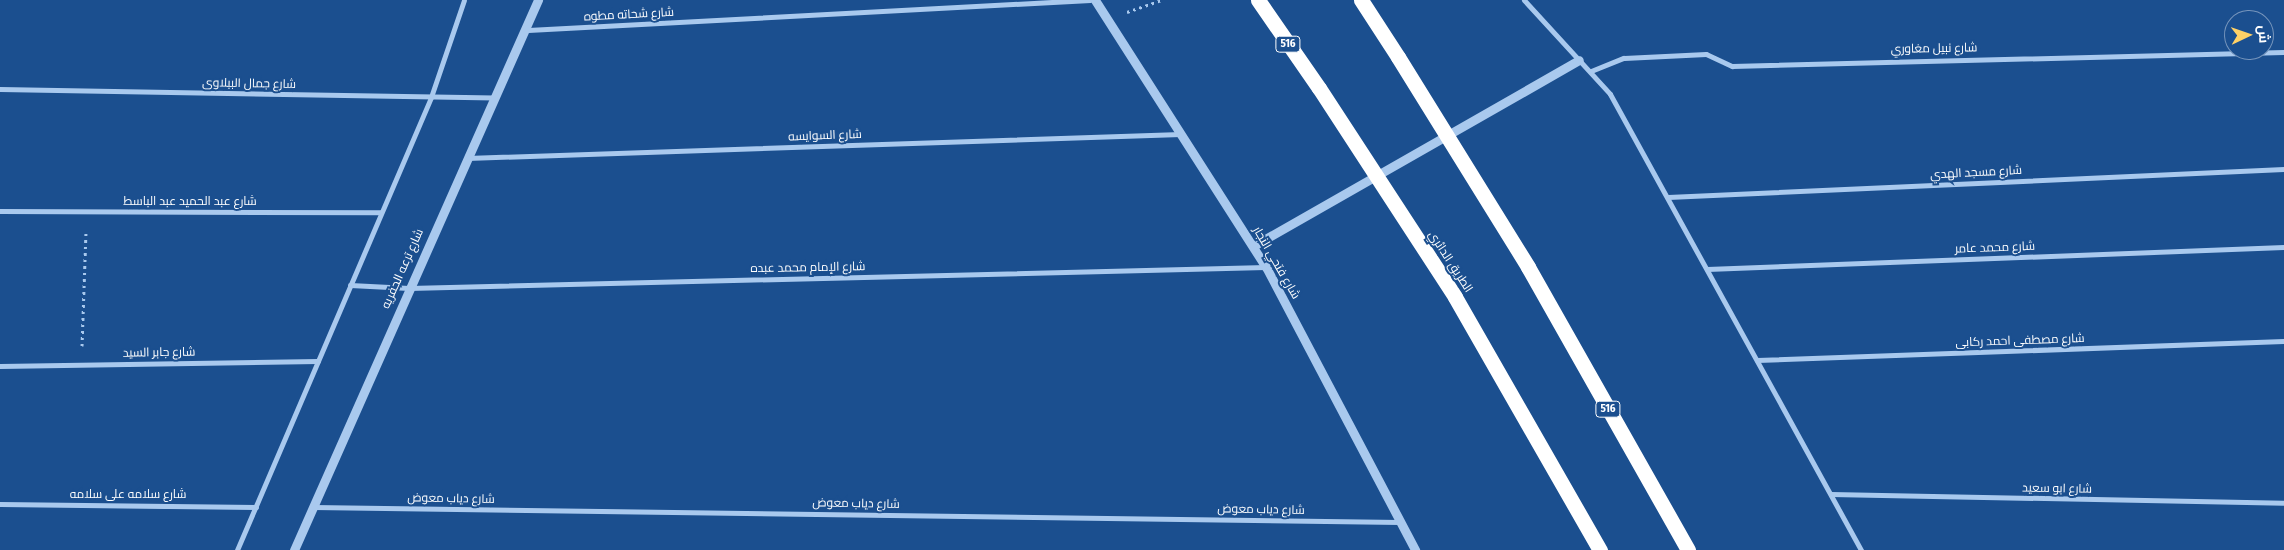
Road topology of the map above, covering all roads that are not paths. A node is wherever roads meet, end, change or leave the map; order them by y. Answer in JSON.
{"nodes":[{"id":1,"x":464,"y":0,"type":"edge"},
{"id":2,"x":538,"y":0,"type":"edge"},
{"id":3,"x":1090,"y":0,"type":"edge"},
{"id":4,"x":1095,"y":0,"type":"edge"},
{"id":5,"x":1258,"y":0,"type":"edge"},
{"id":6,"x":1361,"y":0,"type":"edge"},
{"id":7,"x":1524,"y":0,"type":"edge"},
{"id":8,"x":528,"y":30,"type":"junction"},
{"id":9,"x":2284,"y":52,"type":"edge"},
{"id":10,"x":1579,"y":60,"type":"junction"},
{"id":11,"x":1591,"y":71,"type":"junction"},
{"id":12,"x":0,"y":89,"type":"edge"},
{"id":13,"x":431,"y":97,"type":"junction"},
{"id":14,"x":497,"y":98,"type":"junction"},
{"id":15,"x":1184,"y":134,"type":"junction"},
{"id":16,"x":466,"y":158,"type":"junction"},
{"id":17,"x":2284,"y":170,"type":"edge"},
{"id":18,"x":1668,"y":196,"type":"junction"},
{"id":19,"x":0,"y":211,"type":"edge"},
{"id":20,"x":381,"y":212,"type":"junction"},
{"id":21,"x":1253,"y":246,"type":"junction"},
{"id":22,"x":2284,"y":247,"type":"edge"},
{"id":23,"x":1266,"y":267,"type":"junction"},
{"id":24,"x":1708,"y":269,"type":"junction"},
{"id":25,"x":350,"y":285,"type":"junction"},
{"id":26,"x":409,"y":288,"type":"junction"},
{"id":27,"x":2284,"y":341,"type":"edge"},
{"id":28,"x":1757,"y":360,"type":"junction"},
{"id":29,"x":318,"y":361,"type":"junction"},
{"id":30,"x":0,"y":366,"type":"edge"},
{"id":31,"x":1830,"y":494,"type":"junction"},
{"id":32,"x":2284,"y":503,"type":"edge"},
{"id":33,"x":0,"y":504,"type":"edge"},
{"id":34,"x":256,"y":507,"type":"junction"},
{"id":35,"x":312,"y":507,"type":"junction"},
{"id":36,"x":1400,"y":522,"type":"junction"},
{"id":37,"x":237,"y":550,"type":"edge"},
{"id":38,"x":294,"y":550,"type":"edge"},
{"id":39,"x":1415,"y":550,"type":"edge"},
{"id":40,"x":1600,"y":550,"type":"edge"},
{"id":41,"x":1688,"y":550,"type":"edge"},
{"id":42,"x":1861,"y":550,"type":"edge"}],
"edges":[{"from":1,"to":13,"type":"street"},
{"from":2,"to":8,"type":"street","name":"شارع ترعه الحفريه"},
{"from":3,"to":8,"type":"street","name":"شارع شحاته مطوه"},
{"from":4,"to":15,"type":"street","name":"شارع فتحي النجار"},
{"from":5,"to":40,"type":"highway","name":"الطريق الدائري","number":"516","bridge":true},
{"from":6,"to":41,"type":"highway","number":"516","bridge":true},
{"from":7,"to":10,"type":"street"},
{"from":8,"to":14,"type":"street","name":"شارع ترعه الحفريه"},
{"from":9,"to":11,"type":"street","name":"شارع نبيل مغاوري"},
{"from":10,"to":11,"type":"street"},
{"from":10,"to":21,"type":"street"},
{"from":11,"to":18,"type":"street"},
{"from":12,"to":13,"type":"street","name":"شارع جمال الببلاوى"},
{"from":13,"to":14,"type":"street","name":"شارع جمال الببلاوى"},
{"from":13,"to":20,"type":"street"},
{"from":14,"to":16,"type":"street","name":"شارع ترعه الحفريه"},
{"from":15,"to":16,"type":"street","name":"شارع السوايسه"},
{"from":15,"to":21,"type":"street","name":"شارع فتحي النجار"},
{"from":16,"to":26,"type":"street","name":"شارع ترعه الحفريه"},
{"from":17,"to":18,"type":"street","name":"شارع مسجد الهدي"},
{"from":18,"to":24,"type":"street"},
{"from":19,"to":20,"type":"street","name":"شارع عبد الحميد عبد الباسط"},
{"from":20,"to":25,"type":"street"},
{"from":21,"to":23,"type":"street","name":"شارع فتحي النجار"},
{"from":22,"to":24,"type":"street","name":"شارع محمد عامر"},
{"from":23,"to":26,"type":"street","name":"شارع الإمام محمد عبده"},
{"from":23,"to":36,"type":"street","name":"شارع فتحي النجار"},
{"from":24,"to":28,"type":"street"},
{"from":25,"to":26,"type":"street","name":"شارع الإمام محمد عبده"},
{"from":25,"to":29,"type":"street"},
{"from":26,"to":35,"type":"street","name":"شارع ترعه الحفريه"},
{"from":27,"to":28,"type":"street","name":"شارع مصطفى احمد ركابى"},
{"from":28,"to":31,"type":"street"},
{"from":29,"to":30,"type":"street","name":"شارع جابر السيد"},
{"from":29,"to":34,"type":"street"},
{"from":31,"to":32,"type":"street","name":"شارع ابو سعيد"},
{"from":31,"to":42,"type":"street"},
{"from":33,"to":34,"type":"street","name":"شارع سلامه على سلامه"},
{"from":34,"to":37,"type":"street"},
{"from":35,"to":36,"type":"street","name":"شارع دياب معوض"},
{"from":35,"to":38,"type":"street","name":"شارع ترعه الحفريه"},
{"from":36,"to":39,"type":"street","name":"شارع فتحي النجار"}]}
